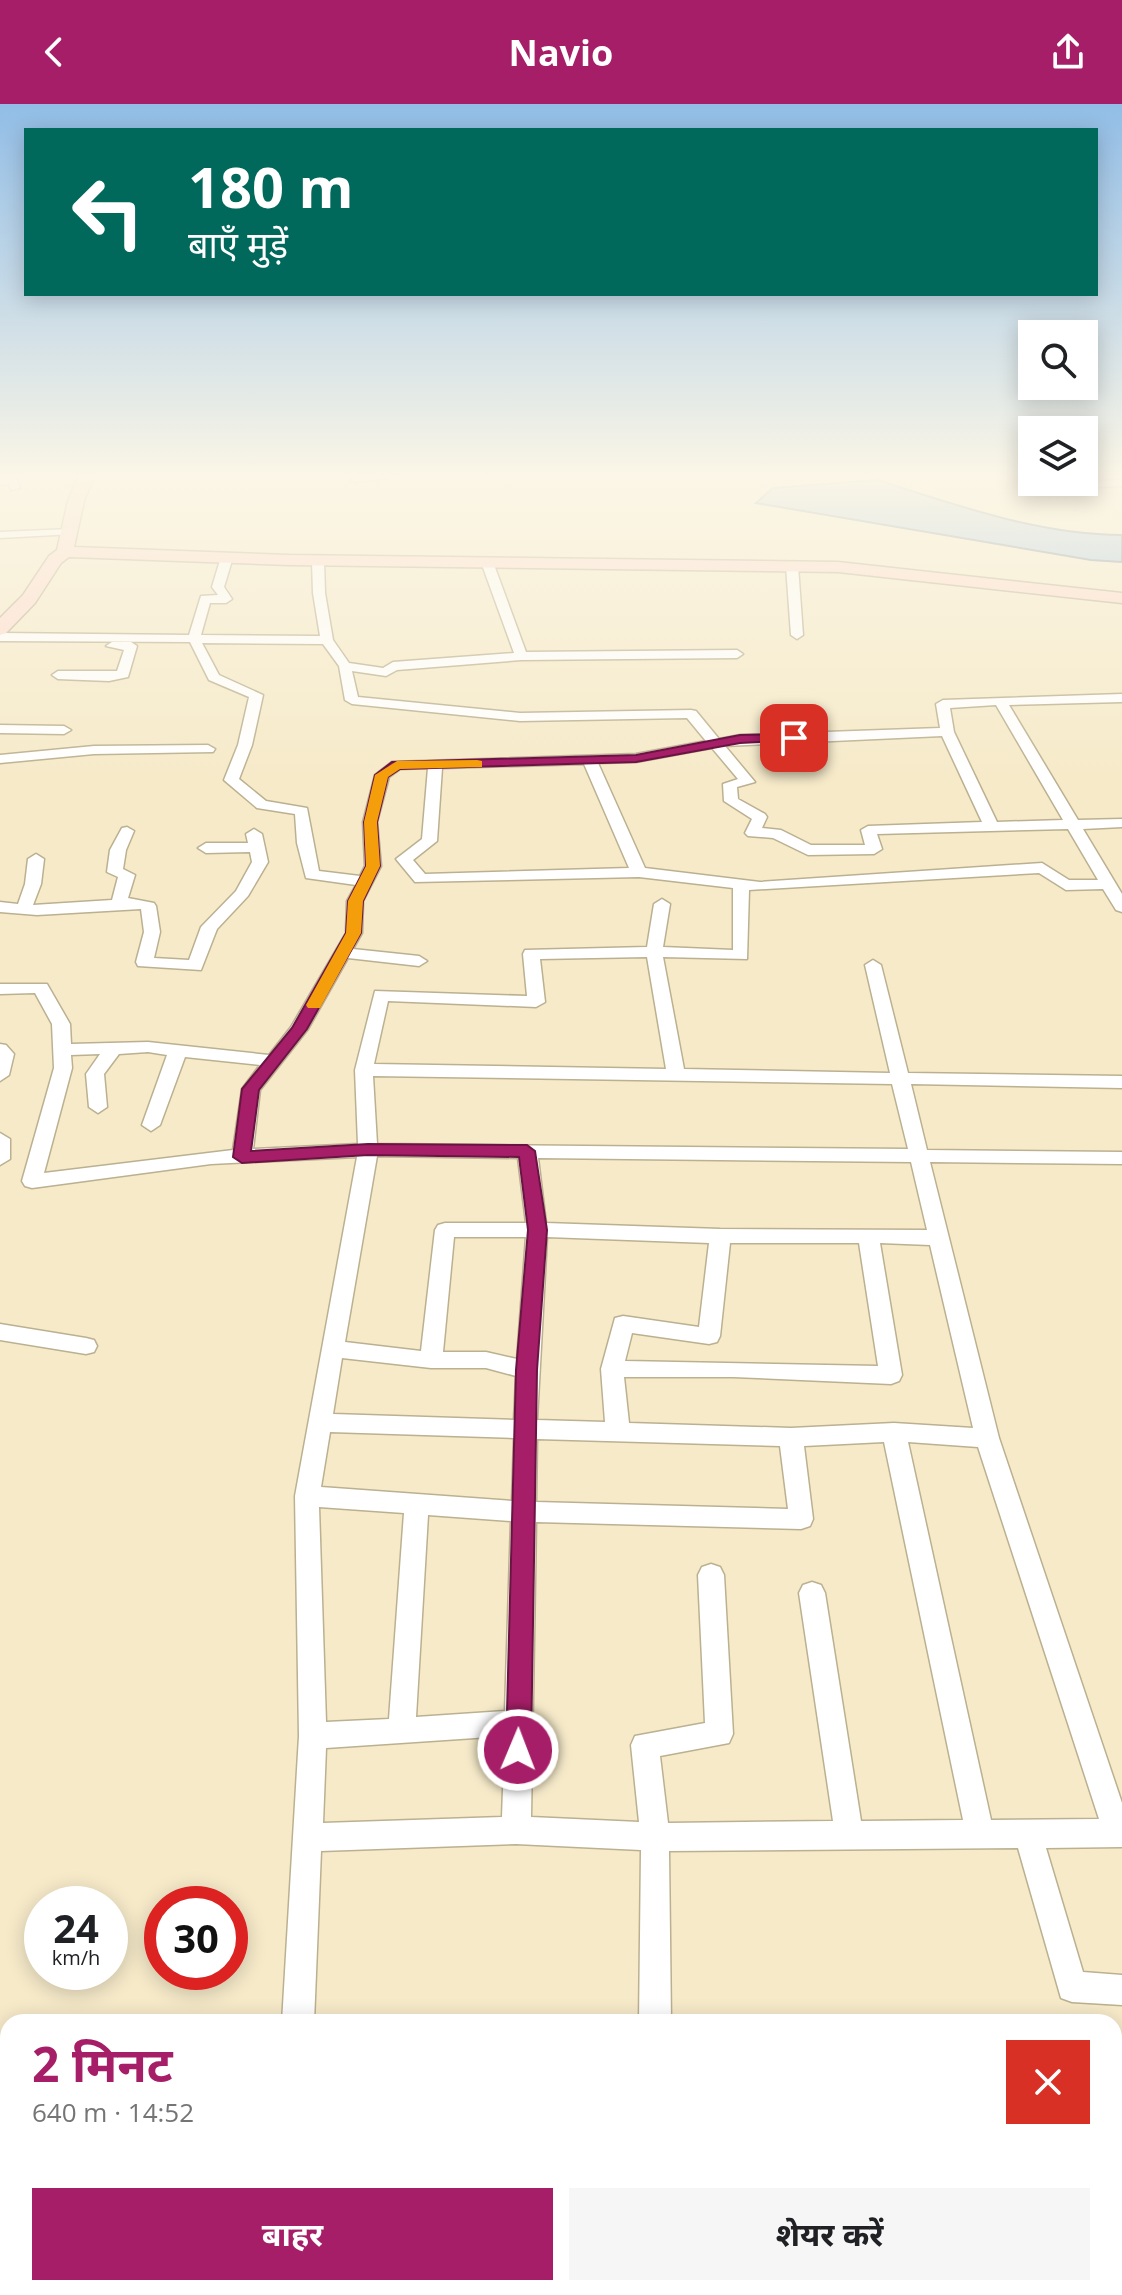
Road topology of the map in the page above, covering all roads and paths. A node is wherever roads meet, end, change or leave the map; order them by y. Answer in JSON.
{"nodes":[{"id":1,"x":46,"y":574,"type":"edge"},
{"id":2,"x":222,"y":574,"type":"edge"},
{"id":3,"x":318,"y":574,"type":"edge"},
{"id":4,"x":491,"y":574,"type":"edge"},
{"id":5,"x":793,"y":574,"type":"edge"},
{"id":6,"x":922,"y":574,"type":"edge"},
{"id":7,"x":1122,"y":598,"type":"edge"},
{"id":8,"x":0,"y":629,"type":"edge"},
{"id":9,"x":797,"y":635,"type":"dead end"},
{"id":10,"x":0,"y":637,"type":"edge"},
{"id":11,"x":110,"y":638,"type":"junction"},
{"id":12,"x":194,"y":639,"type":"junction"},
{"id":13,"x":327,"y":640,"type":"junction"},
{"id":14,"x":737,"y":654,"type":"dead end"},
{"id":15,"x":521,"y":656,"type":"junction"},
{"id":16,"x":345,"y":666,"type":"junction"},
{"id":17,"x":58,"y":675,"type":"dead end"},
{"id":18,"x":1122,"y":698,"type":"edge"},
{"id":19,"x":1000,"y":701,"type":"junction"},
{"id":20,"x":0,"y":729,"type":"edge"},
{"id":21,"x":64,"y":730,"type":"dead end"},
{"id":22,"x":947,"y":732,"type":"junction"},
{"id":23,"x":715,"y":743,"type":"junction"},
{"id":24,"x":157,"y":748,"type":"junction"},
{"id":25,"x":208,"y":749,"type":"dead end"},
{"id":26,"x":0,"y":759,"type":"edge"},
{"id":27,"x":590,"y":761,"type":"junction"},
{"id":28,"x":435,"y":764,"type":"junction"},
{"id":29,"x":152,"y":766,"type":"dead end"},
{"id":30,"x":1122,"y":823,"type":"edge"},
{"id":31,"x":1073,"y":824,"type":"junction"},
{"id":32,"x":991,"y":826,"type":"junction"},
{"id":33,"x":127,"y":831,"type":"dead end"},
{"id":34,"x":372,"y":847,"type":"junction"},
{"id":35,"x":206,"y":848,"type":"dead end"},
{"id":36,"x":36,"y":859,"type":"dead end"},
{"id":37,"x":404,"y":859,"type":"junction"},
{"id":38,"x":639,"y":872,"type":"junction"},
{"id":39,"x":366,"y":881,"type":"junction"},
{"id":40,"x":1108,"y":884,"type":"junction"},
{"id":41,"x":741,"y":885,"type":"junction"},
{"id":42,"x":120,"y":904,"type":"junction"},
{"id":43,"x":662,"y":904,"type":"dead end"},
{"id":44,"x":0,"y":907,"type":"edge"},
{"id":45,"x":1122,"y":907,"type":"edge"},
{"id":46,"x":24,"y":909,"type":"junction"},
{"id":47,"x":654,"y":952,"type":"junction"},
{"id":48,"x":343,"y":953,"type":"junction"},
{"id":49,"x":419,"y":961,"type":"dead end"},
{"id":50,"x":873,"y":965,"type":"dead end"},
{"id":51,"x":0,"y":989,"type":"edge"},
{"id":52,"x":0,"y":1049,"type":"edge"},
{"id":53,"x":62,"y":1050,"type":"junction"},
{"id":54,"x":112,"y":1050,"type":"junction"},
{"id":55,"x":178,"y":1050,"type":"junction"},
{"id":56,"x":273,"y":1061,"type":"junction"},
{"id":57,"x":364,"y":1070,"type":"junction"},
{"id":58,"x":0,"y":1075,"type":"edge"},
{"id":59,"x":676,"y":1075,"type":"junction"},
{"id":60,"x":901,"y":1078,"type":"junction"},
{"id":61,"x":1122,"y":1082,"type":"edge"},
{"id":62,"x":98,"y":1107,"type":"dead end"},
{"id":63,"x":151,"y":1125,"type":"dead end"},
{"id":64,"x":0,"y":1139,"type":"edge"},
{"id":65,"x":368,"y":1150,"type":"junction"},
{"id":66,"x":527,"y":1151,"type":"junction"},
{"id":67,"x":921,"y":1155,"type":"junction"},
{"id":68,"x":242,"y":1157,"type":"junction"},
{"id":69,"x":1122,"y":1158,"type":"edge"},
{"id":70,"x":0,"y":1159,"type":"edge"},
{"id":71,"x":537,"y":1230,"type":"junction"},
{"id":72,"x":720,"y":1236,"type":"junction"},
{"id":73,"x":868,"y":1236,"type":"junction"},
{"id":74,"x":940,"y":1238,"type":"junction"},
{"id":75,"x":0,"y":1332,"type":"edge"},
{"id":76,"x":86,"y":1346,"type":"dead end"},
{"id":77,"x":333,"y":1349,"type":"junction"},
{"id":78,"x":431,"y":1360,"type":"junction"},
{"id":79,"x":612,"y":1369,"type":"junction"},
{"id":80,"x":527,"y":1370,"type":"junction"},
{"id":81,"x":320,"y":1423,"type":"junction"},
{"id":82,"x":526,"y":1430,"type":"junction"},
{"id":83,"x":894,"y":1432,"type":"junction"},
{"id":84,"x":618,"y":1433,"type":"junction"},
{"id":85,"x":791,"y":1437,"type":"junction"},
{"id":86,"x":987,"y":1438,"type":"junction"},
{"id":87,"x":307,"y":1496,"type":"junction"},
{"id":88,"x":417,"y":1504,"type":"junction"},
{"id":89,"x":523,"y":1512,"type":"junction"},
{"id":90,"x":711,"y":1575,"type":"dead end"},
{"id":91,"x":812,"y":1593,"type":"dead end"},
{"id":92,"x":519,"y":1723,"type":"junction"},
{"id":93,"x":404,"y":1729,"type":"junction"},
{"id":94,"x":313,"y":1736,"type":"junction"},
{"id":95,"x":516,"y":1830,"type":"junction"},
{"id":96,"x":1120,"y":1833,"type":"edge"},
{"id":97,"x":980,"y":1834,"type":"junction"},
{"id":98,"x":1028,"y":1834,"type":"junction"},
{"id":99,"x":849,"y":1836,"type":"junction"},
{"id":100,"x":655,"y":1837,"type":"junction"},
{"id":101,"x":306,"y":1838,"type":"junction"},
{"id":102,"x":1122,"y":1990,"type":"edge"},
{"id":103,"x":298,"y":2014,"type":"edge"},
{"id":104,"x":655,"y":2014,"type":"edge"}],
"edges":[{"from":1,"to":8,"type":"main road"},
{"from":2,"to":12,"type":"street"},
{"from":3,"to":13,"type":"street"},
{"from":4,"to":15,"type":"street"},
{"from":5,"to":9,"type":"street"},
{"from":6,"to":7,"type":"main road"},
{"from":10,"to":11,"type":"street"},
{"from":11,"to":12,"type":"street"},
{"from":11,"to":17,"type":"street"},
{"from":12,"to":13,"type":"street"},
{"from":12,"to":39,"type":"street"},
{"from":13,"to":16,"type":"street"},
{"from":14,"to":15,"type":"street"},
{"from":15,"to":16,"type":"street"},
{"from":16,"to":23,"type":"street"},
{"from":18,"to":19,"type":"street"},
{"from":19,"to":22,"type":"street"},
{"from":19,"to":31,"type":"street"},
{"from":20,"to":21,"type":"street"},
{"from":22,"to":23,"type":"street"},
{"from":22,"to":32,"type":"street"},
{"from":23,"to":27,"type":"street"},
{"from":23,"to":32,"type":"street"},
{"from":24,"to":25,"type":"street"},
{"from":24,"to":26,"type":"street"},
{"from":24,"to":29,"type":"street"},
{"from":27,"to":28,"type":"street"},
{"from":27,"to":38,"type":"street"},
{"from":28,"to":34,"type":"street"},
{"from":28,"to":37,"type":"street"},
{"from":30,"to":31,"type":"street"},
{"from":31,"to":32,"type":"street"},
{"from":31,"to":40,"type":"street"},
{"from":33,"to":42,"type":"street"},
{"from":34,"to":37,"type":"street"},
{"from":34,"to":39,"type":"street"},
{"from":35,"to":42,"type":"street"},
{"from":36,"to":46,"type":"street"},
{"from":37,"to":38,"type":"street"},
{"from":38,"to":41,"type":"street"},
{"from":39,"to":48,"type":"street"},
{"from":40,"to":41,"type":"street"},
{"from":40,"to":45,"type":"street"},
{"from":41,"to":47,"type":"street"},
{"from":42,"to":46,"type":"street"},
{"from":43,"to":47,"type":"street"},
{"from":44,"to":46,"type":"street"},
{"from":47,"to":57,"type":"street"},
{"from":47,"to":59,"type":"street"},
{"from":48,"to":49,"type":"street"},
{"from":48,"to":56,"type":"street"},
{"from":50,"to":60,"type":"street"},
{"from":51,"to":53,"type":"street"},
{"from":52,"to":58,"type":"street"},
{"from":53,"to":54,"type":"street"},
{"from":53,"to":68,"type":"street"},
{"from":54,"to":55,"type":"street"},
{"from":54,"to":62,"type":"street"},
{"from":55,"to":56,"type":"street"},
{"from":55,"to":63,"type":"street"},
{"from":56,"to":68,"type":"street"},
{"from":57,"to":59,"type":"street"},
{"from":57,"to":65,"type":"street"},
{"from":59,"to":60,"type":"street"},
{"from":60,"to":61,"type":"street"},
{"from":60,"to":67,"type":"street"},
{"from":64,"to":70,"type":"street"},
{"from":65,"to":66,"type":"street"},
{"from":65,"to":68,"type":"street"},
{"from":65,"to":77,"type":"street"},
{"from":66,"to":67,"type":"street"},
{"from":66,"to":71,"type":"street"},
{"from":67,"to":69,"type":"street"},
{"from":67,"to":74,"type":"street"},
{"from":71,"to":72,"type":"street"},
{"from":71,"to":78,"type":"street"},
{"from":71,"to":80,"type":"street"},
{"from":72,"to":73,"type":"street"},
{"from":72,"to":79,"type":"street"},
{"from":73,"to":74,"type":"street"},
{"from":73,"to":79,"type":"street"},
{"from":74,"to":86,"type":"street"},
{"from":75,"to":76,"type":"street"},
{"from":77,"to":78,"type":"street"},
{"from":77,"to":81,"type":"street"},
{"from":78,"to":80,"type":"street"},
{"from":79,"to":84,"type":"street"},
{"from":80,"to":82,"type":"street"},
{"from":81,"to":82,"type":"street"},
{"from":81,"to":87,"type":"street"},
{"from":82,"to":84,"type":"street"},
{"from":82,"to":89,"type":"street"},
{"from":83,"to":85,"type":"street"},
{"from":83,"to":86,"type":"street"},
{"from":83,"to":97,"type":"street"},
{"from":84,"to":85,"type":"street"},
{"from":85,"to":89,"type":"street"},
{"from":86,"to":96,"type":"street"},
{"from":87,"to":88,"type":"street"},
{"from":87,"to":94,"type":"street"},
{"from":88,"to":89,"type":"street"},
{"from":88,"to":93,"type":"street"},
{"from":89,"to":92,"type":"street"},
{"from":90,"to":100,"type":"street"},
{"from":91,"to":99,"type":"street"},
{"from":92,"to":93,"type":"street"},
{"from":92,"to":95,"type":"street"},
{"from":93,"to":94,"type":"street"},
{"from":94,"to":101,"type":"street"},
{"from":95,"to":100,"type":"street"},
{"from":95,"to":101,"type":"street"},
{"from":96,"to":98,"type":"street"},
{"from":97,"to":98,"type":"street"},
{"from":97,"to":99,"type":"street"},
{"from":98,"to":102,"type":"street"},
{"from":99,"to":100,"type":"street"},
{"from":100,"to":104,"type":"street"},
{"from":101,"to":103,"type":"street"}]}
